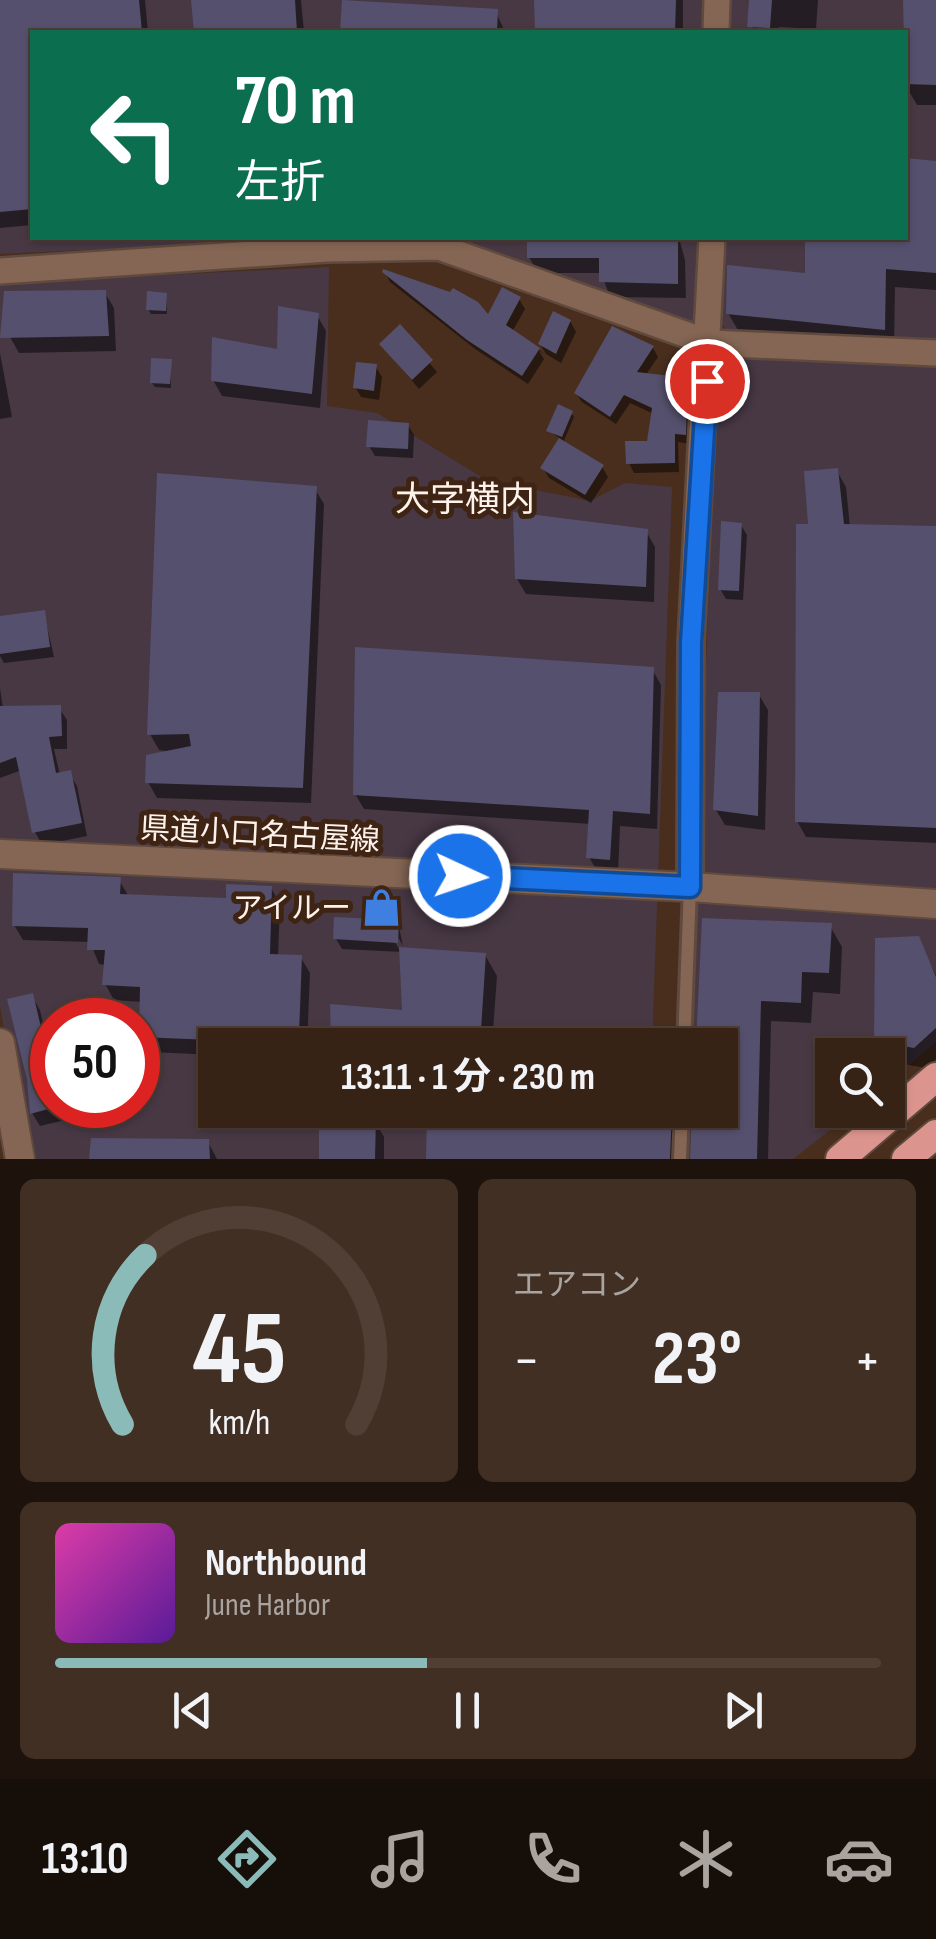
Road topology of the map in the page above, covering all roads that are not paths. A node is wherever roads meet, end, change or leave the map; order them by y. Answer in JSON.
{"nodes":[{"id":1,"x":717,"y":0,"type":"edge"},
{"id":2,"x":716,"y":30,"type":"edge"},
{"id":3,"x":712,"y":240,"type":"edge"},
{"id":4,"x":0,"y":271,"type":"edge"},
{"id":5,"x":710,"y":343,"type":"junction"},
{"id":6,"x":936,"y":353,"type":"edge"},
{"id":7,"x":0,"y":854,"type":"edge"},
{"id":8,"x":690,"y":887,"type":"junction"},
{"id":9,"x":936,"y":904,"type":"edge"},
{"id":10,"x":685,"y":1028,"type":"edge"},
{"id":11,"x":0,"y":1043,"type":"edge"},
{"id":12,"x":936,"y":1077,"type":"edge"},
{"id":13,"x":681,"y":1128,"type":"edge"},
{"id":14,"x":936,"y":1134,"type":"edge"},
{"id":15,"x":20,"y":1159,"type":"edge"},
{"id":16,"x":680,"y":1159,"type":"edge"},
{"id":17,"x":840,"y":1159,"type":"edge"},
{"id":18,"x":906,"y":1159,"type":"edge"}],
"edges":[{"from":1,"to":2,"type":"street"},
{"from":3,"to":5,"type":"street"},
{"from":4,"to":5,"type":"street"},
{"from":5,"to":6,"type":"street"},
{"from":5,"to":8,"type":"street"},
{"from":7,"to":8,"type":"main road","name":"県道小口名古屋線"},
{"from":8,"to":9,"type":"main road","name":"県道小口名古屋線"},
{"from":8,"to":10,"type":"lane"},
{"from":11,"to":15,"type":"main road"},
{"from":12,"to":17,"type":"highway"},
{"from":13,"to":16,"type":"lane"},
{"from":14,"to":18,"type":"highway"}]}
